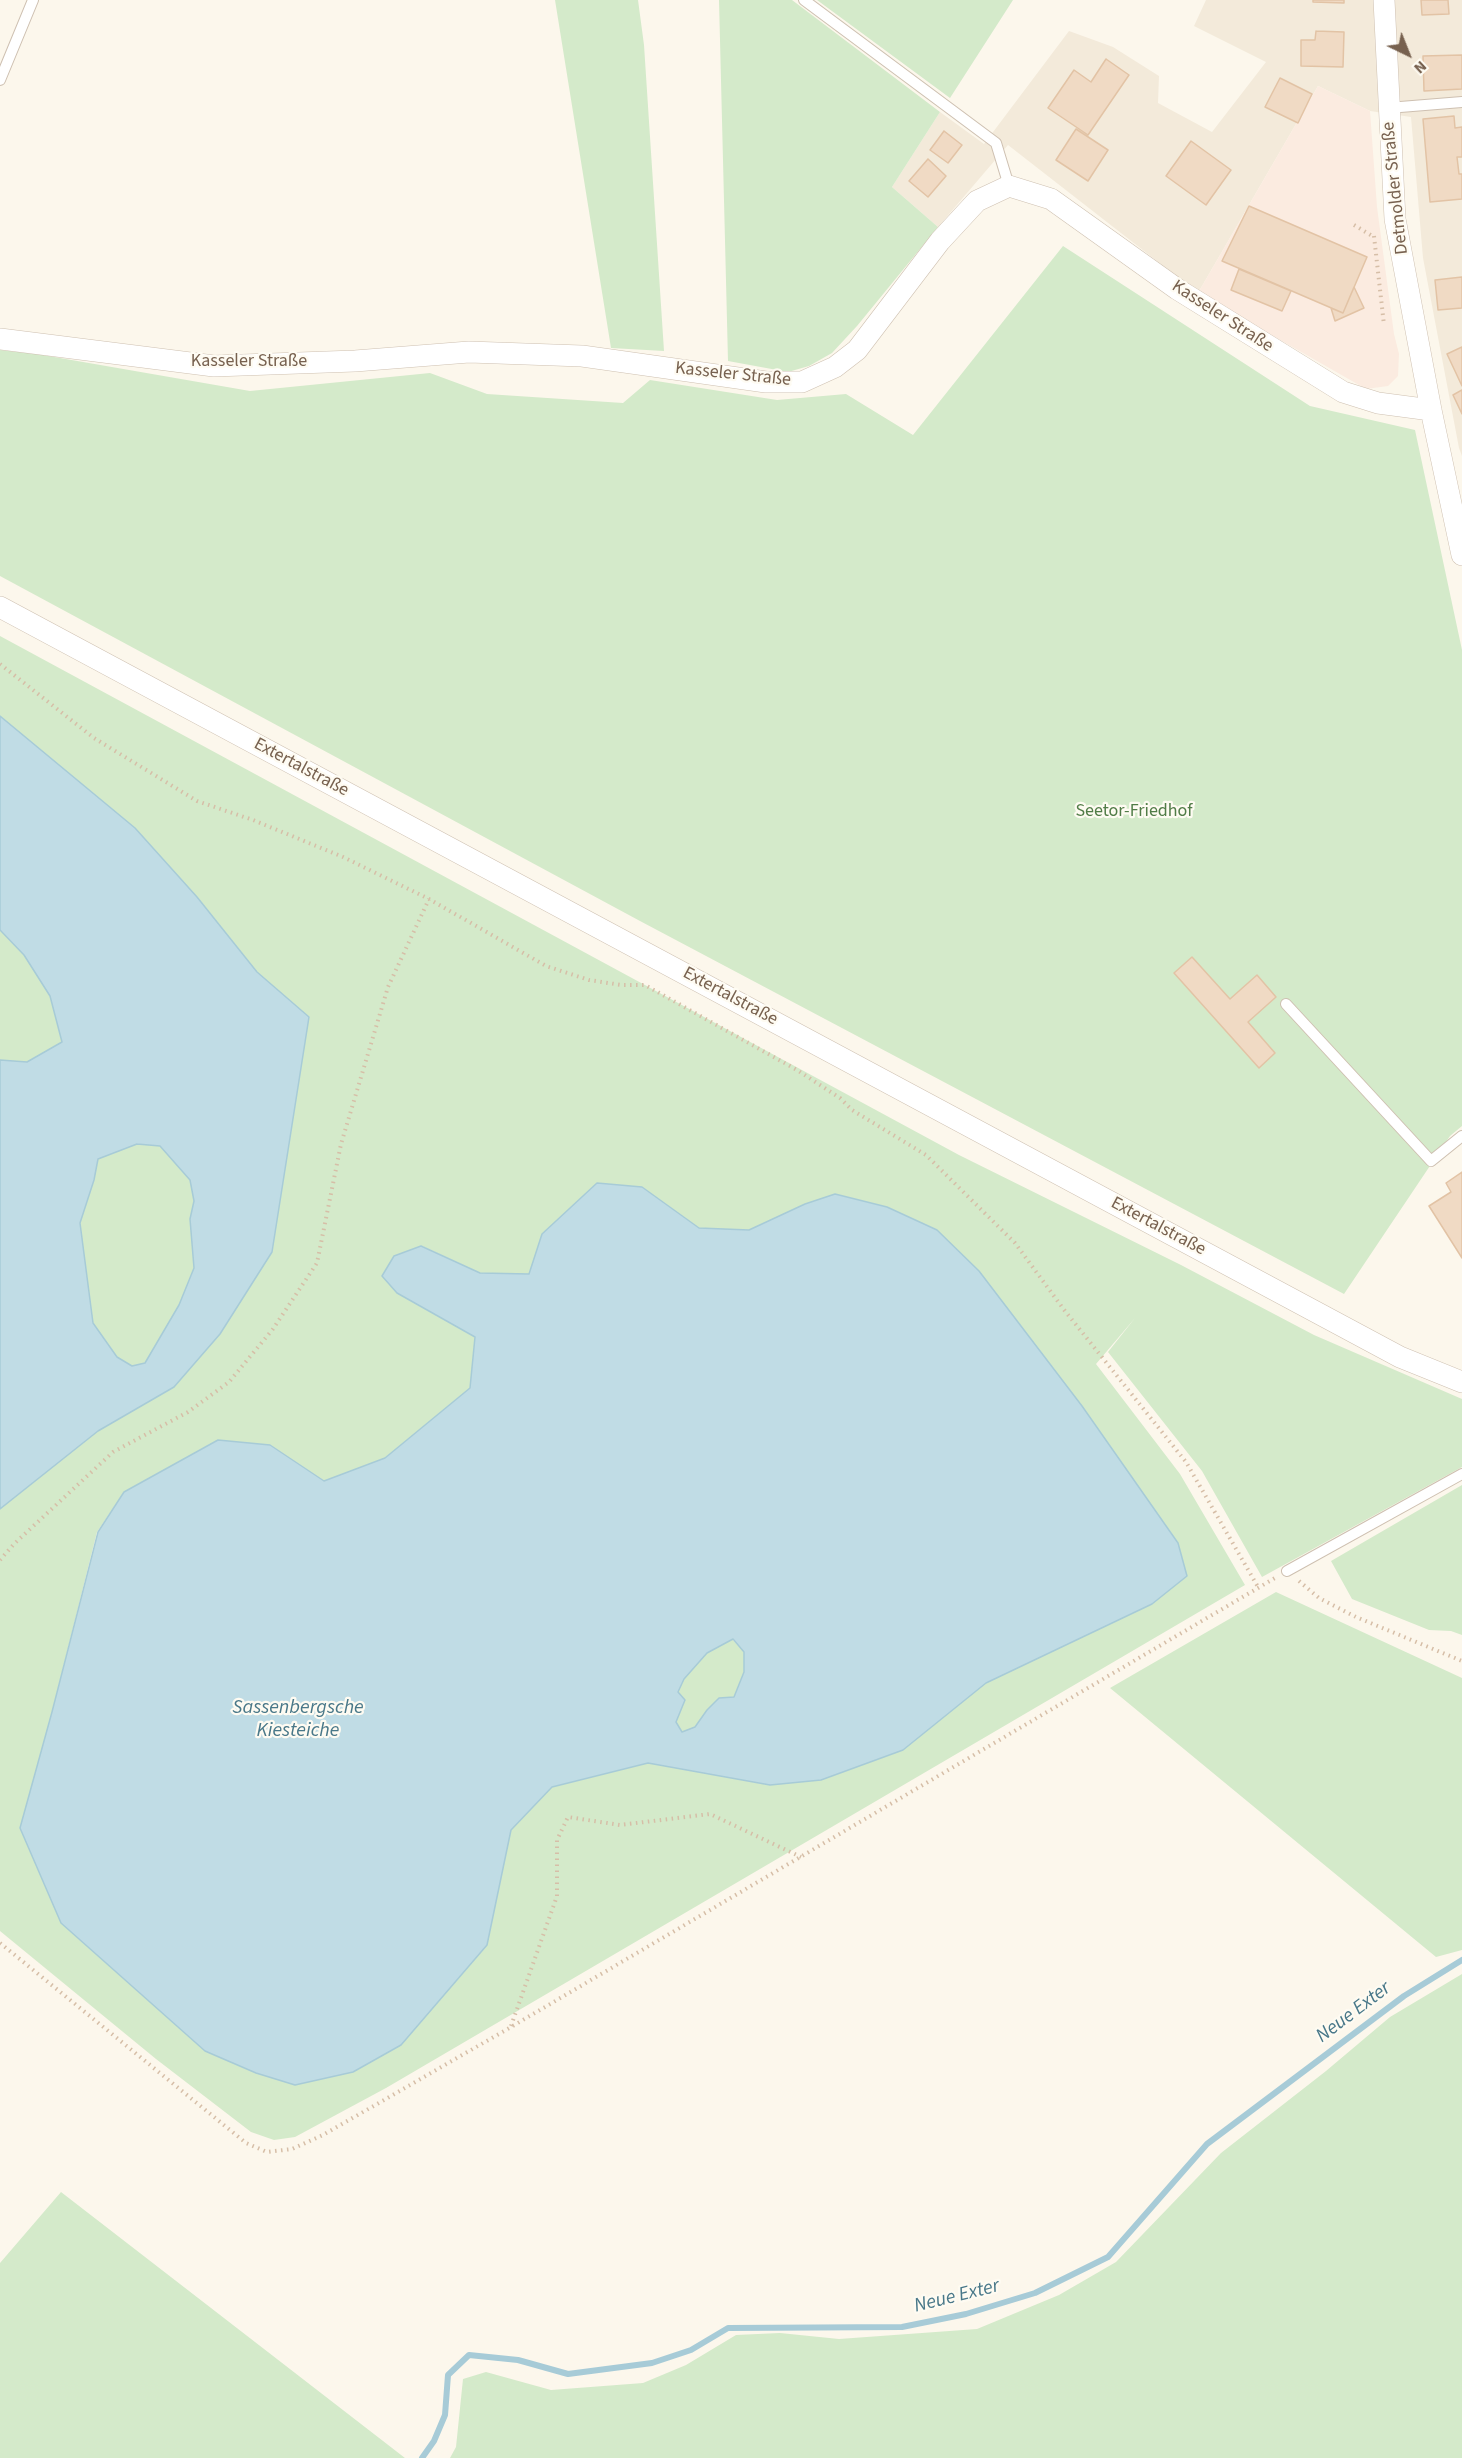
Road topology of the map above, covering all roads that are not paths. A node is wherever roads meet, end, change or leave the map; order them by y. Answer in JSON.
{"nodes":[{"id":1,"x":33,"y":0,"type":"edge"},
{"id":2,"x":804,"y":0,"type":"edge"},
{"id":3,"x":1384,"y":0,"type":"edge"},
{"id":4,"x":0,"y":80,"type":"edge"},
{"id":5,"x":1462,"y":102,"type":"edge"},
{"id":6,"x":1388,"y":108,"type":"junction"},
{"id":7,"x":1009,"y":186,"type":"junction"},
{"id":8,"x":0,"y":339,"type":"edge"},
{"id":9,"x":1431,"y":410,"type":"junction"},
{"id":10,"x":1462,"y":555,"type":"edge"},
{"id":11,"x":0,"y":607,"type":"edge"},
{"id":12,"x":1286,"y":1004,"type":"dead end"},
{"id":13,"x":1462,"y":1136,"type":"edge"},
{"id":14,"x":1462,"y":1382,"type":"edge"},
{"id":15,"x":1462,"y":1474,"type":"edge"},
{"id":16,"x":1287,"y":1571,"type":"road end"}],
"edges":[{"from":1,"to":4,"type":"lane"},
{"from":2,"to":7,"type":"lane"},
{"from":3,"to":6,"type":"street","name":"Detmolder Straße"},
{"from":5,"to":6,"type":"lane"},
{"from":6,"to":9,"type":"street","name":"Detmolder Straße"},
{"from":7,"to":8,"type":"street","name":"Kasseler Straße"},
{"from":7,"to":9,"type":"street","name":"Kasseler Straße"},
{"from":9,"to":10,"type":"street","name":"Detmolder Straße"},
{"from":11,"to":14,"type":"street","name":"Extertalstraße"},
{"from":12,"to":13,"type":"lane"},
{"from":15,"to":16,"type":"lane"}]}
